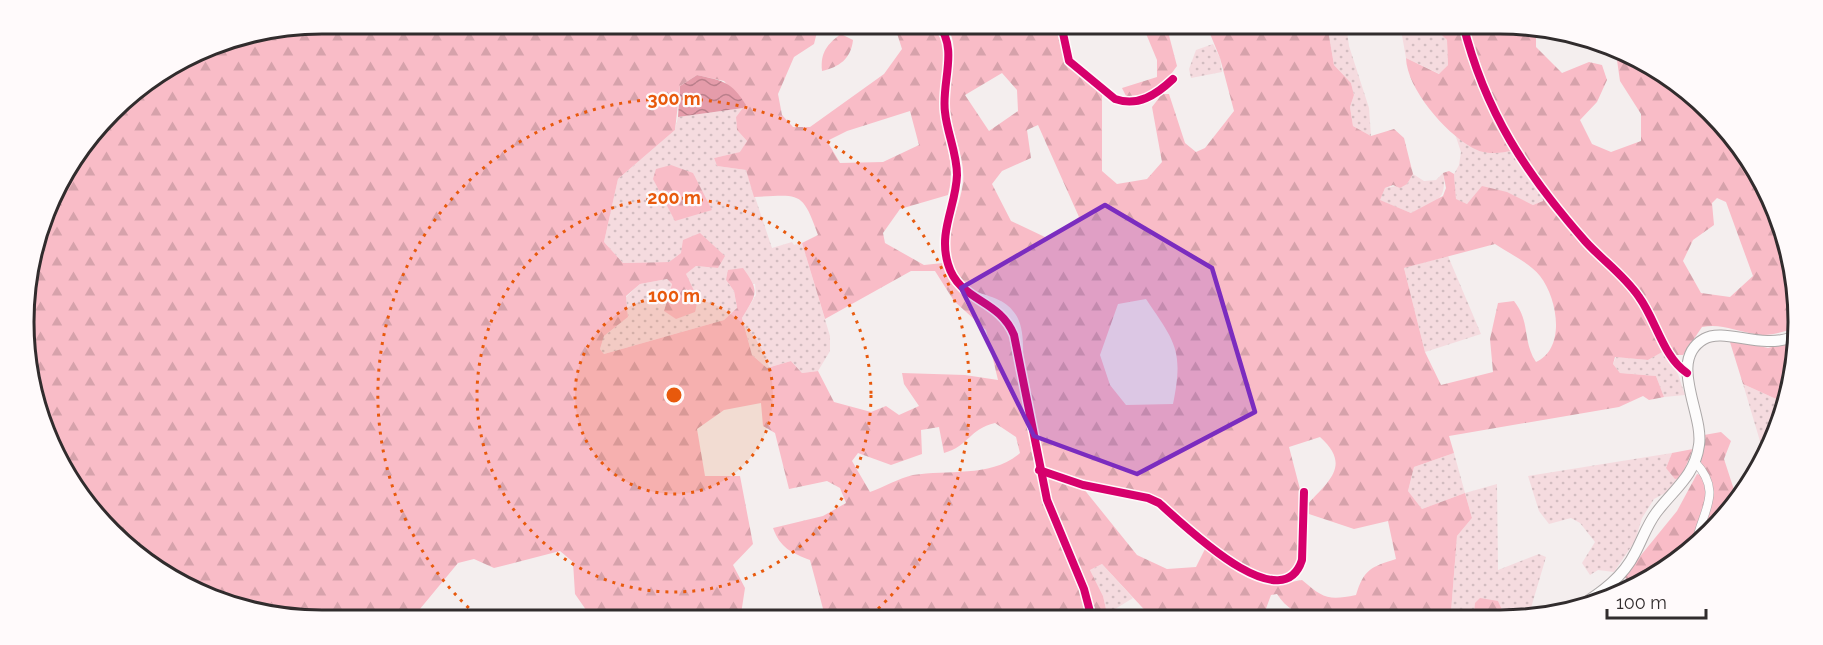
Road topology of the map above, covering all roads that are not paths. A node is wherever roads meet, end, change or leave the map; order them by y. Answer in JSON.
{"nodes":[{"id":1,"x":944,"y":34,"type":"edge"},
{"id":2,"x":1063,"y":34,"type":"edge"},
{"id":3,"x":1466,"y":34,"type":"edge"},
{"id":4,"x":1173,"y":79,"type":"dead end"},
{"id":5,"x":1788,"y":338,"type":"edge"},
{"id":6,"x":1687,"y":373,"type":"junction"},
{"id":7,"x":1695,"y":462,"type":"junction"},
{"id":8,"x":1039,"y":470,"type":"junction"},
{"id":9,"x":1304,"y":492,"type":"dead end"},
{"id":10,"x":1700,"y":530,"type":"edge"},
{"id":11,"x":1600,"y":593,"type":"edge"},
{"id":12,"x":1090,"y":610,"type":"edge"}],
"edges":[{"from":1,"to":8,"type":"street"},
{"from":2,"to":4,"type":"street"},
{"from":3,"to":6,"type":"street"},
{"from":5,"to":6,"type":"street"},
{"from":6,"to":7,"type":"street"},
{"from":7,"to":10,"type":"street"},
{"from":7,"to":11,"type":"street"},
{"from":8,"to":9,"type":"street"},
{"from":8,"to":12,"type":"street"}]}
